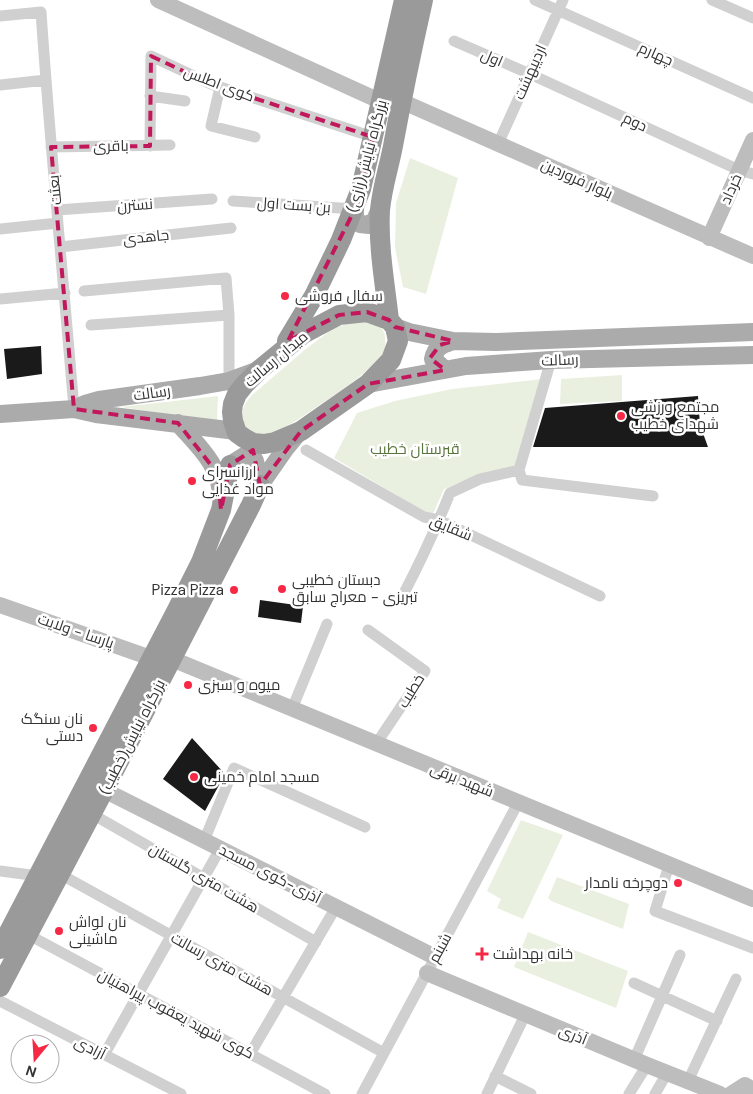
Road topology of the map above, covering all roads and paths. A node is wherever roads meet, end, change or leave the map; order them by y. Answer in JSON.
{"nodes":[{"id":1,"x":158,"y":0,"type":"edge"},
{"id":2,"x":404,"y":0,"type":"edge"},
{"id":3,"x":423,"y":0,"type":"edge"},
{"id":4,"x":535,"y":0,"type":"edge"},
{"id":5,"x":712,"y":0,"type":"edge"},
{"id":6,"x":181,"y":5,"type":"edge"},
{"id":7,"x":561,"y":5,"type":"edge"},
{"id":8,"x":0,"y":16,"type":"edge"},
{"id":9,"x":753,"y":18,"type":"edge"},
{"id":10,"x":454,"y":41,"type":"dead end"},
{"id":11,"x":530,"y":74,"type":"junction"},
{"id":12,"x":46,"y":80,"type":"junction"},
{"id":13,"x":0,"y":85,"type":"edge"},
{"id":14,"x":220,"y":86,"type":"junction"},
{"id":15,"x":150,"y":96,"type":"junction"},
{"id":16,"x":753,"y":98,"type":"edge"},
{"id":17,"x":185,"y":101,"type":"dead end"},
{"id":18,"x":392,"y":102,"type":"junction"},
{"id":19,"x":256,"y":137,"type":"dead end"},
{"id":20,"x":374,"y":137,"type":"junction"},
{"id":21,"x":753,"y":140,"type":"edge"},
{"id":22,"x":498,"y":144,"type":"junction"},
{"id":23,"x":150,"y":146,"type":"junction"},
{"id":24,"x":170,"y":146,"type":"dead end"},
{"id":25,"x":51,"y":147,"type":"junction"},
{"id":26,"x":746,"y":172,"type":"edge"},
{"id":27,"x":212,"y":199,"type":"dead end"},
{"id":28,"x":233,"y":201,"type":"dead end"},
{"id":29,"x":354,"y":208,"type":"junction"},
{"id":30,"x":380,"y":209,"type":"junction"},
{"id":31,"x":57,"y":210,"type":"junction"},
{"id":32,"x":58,"y":223,"type":"junction"},
{"id":33,"x":231,"y":228,"type":"dead end"},
{"id":34,"x":0,"y":229,"type":"edge"},
{"id":35,"x":709,"y":238,"type":"junction"},
{"id":36,"x":60,"y":247,"type":"junction"},
{"id":37,"x":753,"y":256,"type":"edge"},
{"id":38,"x":84,"y":291,"type":"dead end"},
{"id":39,"x":65,"y":293,"type":"junction"},
{"id":40,"x":0,"y":299,"type":"edge"},
{"id":41,"x":229,"y":315,"type":"junction"},
{"id":42,"x":392,"y":324,"type":"junction"},
{"id":43,"x":91,"y":325,"type":"dead end"},
{"id":44,"x":753,"y":332,"type":"edge"},
{"id":45,"x":453,"y":341,"type":"junction"},
{"id":46,"x":753,"y":355,"type":"edge"},
{"id":47,"x":277,"y":356,"type":"junction"},
{"id":48,"x":551,"y":360,"type":"junction"},
{"id":49,"x":259,"y":370,"type":"junction"},
{"id":50,"x":445,"y":370,"type":"junction"},
{"id":51,"x":229,"y":381,"type":"junction"},
{"id":52,"x":368,"y":384,"type":"junction"},
{"id":53,"x":74,"y":409,"type":"junction"},
{"id":54,"x":0,"y":414,"type":"edge"},
{"id":55,"x":178,"y":423,"type":"junction"},
{"id":56,"x":238,"y":433,"type":"junction"},
{"id":57,"x":303,"y":440,"type":"junction"},
{"id":58,"x":230,"y":465,"type":"junction"},
{"id":59,"x":519,"y":470,"type":"junction"},
{"id":60,"x":260,"y":485,"type":"junction"},
{"id":61,"x":653,"y":496,"type":"dead end"},
{"id":62,"x":221,"y":510,"type":"junction"},
{"id":63,"x":439,"y":520,"type":"junction"},
{"id":64,"x":600,"y":596,"type":"dead end"},
{"id":65,"x":402,"y":598,"type":"dead end"},
{"id":66,"x":0,"y":605,"type":"edge"},
{"id":67,"x":327,"y":624,"type":"dead end"},
{"id":68,"x":368,"y":630,"type":"dead end"},
{"id":69,"x":152,"y":658,"type":"junction"},
{"id":70,"x":172,"y":659,"type":"junction"},
{"id":71,"x":292,"y":709,"type":"junction"},
{"id":72,"x":376,"y":744,"type":"junction"},
{"id":73,"x":104,"y":790,"type":"junction"},
{"id":74,"x":518,"y":803,"type":"junction"},
{"id":75,"x":92,"y":814,"type":"junction"},
{"id":76,"x":365,"y":827,"type":"dead end"},
{"id":77,"x":204,"y":840,"type":"junction"},
{"id":78,"x":220,"y":849,"type":"junction"},
{"id":79,"x":669,"y":865,"type":"junction"},
{"id":80,"x":0,"y":871,"type":"edge"},
{"id":81,"x":60,"y":874,"type":"junction"},
{"id":82,"x":38,"y":876,"type":"junction"},
{"id":83,"x":204,"y":878,"type":"junction"},
{"id":84,"x":753,"y":899,"type":"edge"},
{"id":85,"x":336,"y":907,"type":"junction"},
{"id":86,"x":27,"y":934,"type":"junction"},
{"id":87,"x":171,"y":936,"type":"junction"},
{"id":88,"x":316,"y":942,"type":"junction"},
{"id":89,"x":752,"y":946,"type":"edge"},
{"id":90,"x":0,"y":949,"type":"edge"},
{"id":91,"x":680,"y":955,"type":"dead end"},
{"id":92,"x":435,"y":957,"type":"junction"},
{"id":93,"x":427,"y":973,"type":"junction"},
{"id":94,"x":736,"y":979,"type":"dead end"},
{"id":95,"x":634,"y":983,"type":"dead end"},
{"id":96,"x":0,"y":988,"type":"edge"},
{"id":97,"x":138,"y":994,"type":"junction"},
{"id":98,"x":662,"y":996,"type":"junction"},
{"id":99,"x":283,"y":997,"type":"junction"},
{"id":100,"x":0,"y":1001,"type":"edge"},
{"id":101,"x":525,"y":1015,"type":"junction"},
{"id":102,"x":717,"y":1020,"type":"junction"},
{"id":103,"x":384,"y":1053,"type":"junction"},
{"id":104,"x":250,"y":1054,"type":"junction"},
{"id":105,"x":104,"y":1055,"type":"junction"},
{"id":106,"x":640,"y":1062,"type":"junction"},
{"id":107,"x":667,"y":1073,"type":"junction"},
{"id":108,"x":495,"y":1076,"type":"junction"},
{"id":109,"x":688,"y":1081,"type":"junction"},
{"id":110,"x":753,"y":1090,"type":"edge"},
{"id":111,"x":181,"y":1094,"type":"edge"},
{"id":112,"x":325,"y":1094,"type":"edge"},
{"id":113,"x":362,"y":1094,"type":"edge"},
{"id":114,"x":486,"y":1094,"type":"edge"},
{"id":115,"x":531,"y":1094,"type":"edge"},
{"id":116,"x":629,"y":1094,"type":"edge"},
{"id":117,"x":656,"y":1094,"type":"edge"},
{"id":118,"x":720,"y":1094,"type":"edge"},
{"id":119,"x":730,"y":1094,"type":"edge"}],
"edges":[{"from":1,"to":6,"type":"street","name":"بلوار فروردین"},
{"from":2,"to":18,"type":"highway","name":"بزرگراه نیایش(رازی)"},
{"from":3,"to":18,"type":"highway","name":"بزرگراه نیایش(رازی)"},
{"from":4,"to":7,"type":"street","name":"چهارم"},
{"from":5,"to":9,"type":"street"},
{"from":6,"to":18,"type":"street","name":"بلوار فروردین"},
{"from":7,"to":11,"type":"street","name":"اردیبهشت"},
{"from":7,"to":16,"type":"street","name":"چهارم"},
{"from":8,"to":12,"type":"street","name":"بعثت"},
{"from":10,"to":11,"type":"street","name":"اول"},
{"from":11,"to":22,"type":"street","name":"اردیبهشت"},
{"from":11,"to":26,"type":"street","name":"دوم"},
{"from":12,"to":13,"type":"street"},
{"from":12,"to":25,"type":"street","name":"بعثت"},
{"from":14,"to":15,"type":"street","name":"کوی اطلس"},
{"from":14,"to":19,"type":"street"},
{"from":14,"to":20,"type":"street","name":"کوی اطلس"},
{"from":15,"to":17,"type":"street"},
{"from":15,"to":23,"type":"street","name":"کوی اطلس"},
{"from":18,"to":20,"type":"highway","name":"بزرگراه نیایش(رازی)"},
{"from":18,"to":22,"type":"street","name":"بلوار فروردین"},
{"from":18,"to":30,"type":"highway","name":"بزرگراه نیایش(رازی)"},
{"from":20,"to":29,"type":"highway","name":"بزرگراه نیایش(رازی)"},
{"from":21,"to":26,"type":"street","name":"خرداد"},
{"from":22,"to":35,"type":"street","name":"بلوار فروردین"},
{"from":23,"to":24,"type":"street","name":"باقری"},
{"from":23,"to":25,"type":"street","name":"باقری"},
{"from":25,"to":31,"type":"street","name":"بعثت"},
{"from":26,"to":35,"type":"street","name":"خرداد"},
{"from":27,"to":31,"type":"street","name":"نسترن"},
{"from":28,"to":29,"type":"street","name":"بن بست اول"},
{"from":29,"to":30,"type":"main road"},
{"from":29,"to":47,"type":"highway","name":"بزرگراه نیایش(رازی)"},
{"from":30,"to":42,"type":"highway","name":"بزرگراه نیایش(رازی)"},
{"from":31,"to":32,"type":"street","name":"بعثت"},
{"from":32,"to":34,"type":"street"},
{"from":32,"to":36,"type":"street","name":"بعثت"},
{"from":33,"to":36,"type":"street","name":"جاهدی"},
{"from":35,"to":37,"type":"street","name":"بلوار فروردین"},
{"from":36,"to":39,"type":"street","name":"بعثت"},
{"from":38,"to":41,"type":"street"},
{"from":39,"to":40,"type":"street"},
{"from":39,"to":53,"type":"street","name":"بعثت"},
{"from":41,"to":43,"type":"street"},
{"from":41,"to":51,"type":"street"},
{"from":42,"to":45,"type":"main road","name":"رسالت"},
{"from":42,"to":47,"type":"highway","name":"میدان رسالت"},
{"from":42,"to":52,"type":"highway"},
{"from":44,"to":45,"type":"main road","name":"رسالت"},
{"from":45,"to":50,"type":"main road"},
{"from":46,"to":48,"type":"main road","name":"رسالت"},
{"from":47,"to":49,"type":"highway","name":"میدان رسالت"},
{"from":48,"to":50,"type":"main road","name":"رسالت"},
{"from":48,"to":59,"type":"street"},
{"from":49,"to":51,"type":"main road","name":"رسالت"},
{"from":49,"to":56,"type":"highway","name":"میدان رسالت"},
{"from":50,"to":52,"type":"main road","name":"رسالت"},
{"from":51,"to":53,"type":"main road","name":"رسالت"},
{"from":52,"to":57,"type":"highway"},
{"from":53,"to":54,"type":"main road","name":"رسالت"},
{"from":53,"to":55,"type":"main road","name":"رسالت"},
{"from":55,"to":56,"type":"main road","name":"رسالت"},
{"from":55,"to":62,"type":"main road"},
{"from":56,"to":57,"type":"highway"},
{"from":56,"to":58,"type":"main road"},
{"from":57,"to":60,"type":"main road"},
{"from":57,"to":63,"type":"street","name":"شقایق"},
{"from":58,"to":60,"type":"main road"},
{"from":58,"to":62,"type":"highway","name":"بزرگراه نیایش(خطیب)"},
{"from":59,"to":61,"type":"street"},
{"from":59,"to":63,"type":"street"},
{"from":60,"to":70,"type":"highway","name":"بزرگراه نیایش(خطیب)"},
{"from":62,"to":69,"type":"highway","name":"بزرگراه نیایش(خطیب)"},
{"from":63,"to":64,"type":"street","name":"شقایق"},
{"from":63,"to":65,"type":"street"},
{"from":66,"to":69,"type":"street","name":"پارسا - ولایت"},
{"from":67,"to":71,"type":"street"},
{"from":68,"to":72,"type":"street","name":"خطیب"},
{"from":69,"to":82,"type":"highway","name":"بزرگراه نیایش(خطیب)"},
{"from":70,"to":71,"type":"street","name":"شهید برقی"},
{"from":70,"to":73,"type":"highway","name":"بزرگراه نیایش(خطیب)"},
{"from":71,"to":72,"type":"street","name":"شهید برقی"},
{"from":72,"to":74,"type":"street","name":"شهید برقی"},
{"from":73,"to":75,"type":"highway","name":"بزرگراه نیایش(خطیب)"},
{"from":73,"to":77,"type":"street","name":"آذری-کوی مسجد"},
{"from":74,"to":79,"type":"street","name":"شهید برقی"},
{"from":74,"to":92,"type":"street","name":"شبنم"},
{"from":75,"to":81,"type":"highway","name":"بزرگراه نیایش(خطیب)"},
{"from":75,"to":83,"type":"street","name":"هشت متری گلستان"},
{"from":76,"to":77,"type":"street"},
{"from":77,"to":78,"type":"street","name":"آذری-کوی مسجد"},
{"from":78,"to":83,"type":"street"},
{"from":78,"to":85,"type":"street","name":"آذری-کوی مسجد"},
{"from":79,"to":84,"type":"street","name":"شهید برقی"},
{"from":79,"to":89,"type":"street"},
{"from":80,"to":82,"type":"street"},
{"from":81,"to":86,"type":"highway","name":"بزرگراه نیایش(خطیب)"},
{"from":81,"to":87,"type":"street","name":"هشت متری رسالت"},
{"from":82,"to":90,"type":"highway","name":"بزرگراه نیایش(خطیب)"},
{"from":83,"to":87,"type":"street"},
{"from":83,"to":88,"type":"street","name":"هشت متری گلستان"},
{"from":85,"to":88,"type":"street"},
{"from":85,"to":92,"type":"street","name":"آذری-کوی مسجد"},
{"from":86,"to":96,"type":"highway","name":"بزرگراه نیایش(خطیب)"},
{"from":86,"to":97,"type":"street","name":"کوی شهید یعقوب پیراهنیان"},
{"from":87,"to":97,"type":"street"},
{"from":87,"to":99,"type":"street","name":"هشت متری رسالت"},
{"from":88,"to":99,"type":"street"},
{"from":91,"to":98,"type":"street"},
{"from":92,"to":93,"type":"street","name":"شبنم"},
{"from":93,"to":101,"type":"street","name":"آذری"},
{"from":93,"to":103,"type":"street","name":"شبنم"},
{"from":94,"to":102,"type":"street"},
{"from":95,"to":98,"type":"street"},
{"from":97,"to":104,"type":"street","name":"کوی شهید یعقوب پیراهنیان"},
{"from":97,"to":105,"type":"street"},
{"from":98,"to":102,"type":"street"},
{"from":98,"to":106,"type":"street"},
{"from":99,"to":103,"type":"street","name":"هشت متری رسالت"},
{"from":99,"to":104,"type":"street"},
{"from":100,"to":105,"type":"street","name":"آزادی"},
{"from":101,"to":106,"type":"street","name":"آذری"},
{"from":101,"to":108,"type":"street"},
{"from":102,"to":109,"type":"street"},
{"from":103,"to":113,"type":"street","name":"شبنم"},
{"from":104,"to":112,"type":"street","name":"کوی شهید یعقوب پیراهنیان"},
{"from":105,"to":111,"type":"street","name":"آزادی"},
{"from":106,"to":107,"type":"street","name":"آذری"},
{"from":106,"to":116,"type":"street"},
{"from":107,"to":109,"type":"street","name":"آذری"},
{"from":107,"to":117,"type":"street"},
{"from":108,"to":114,"type":"street"},
{"from":108,"to":115,"type":"street"},
{"from":109,"to":118,"type":"street","name":"آذری"},
{"from":110,"to":119,"type":"street"}]}
